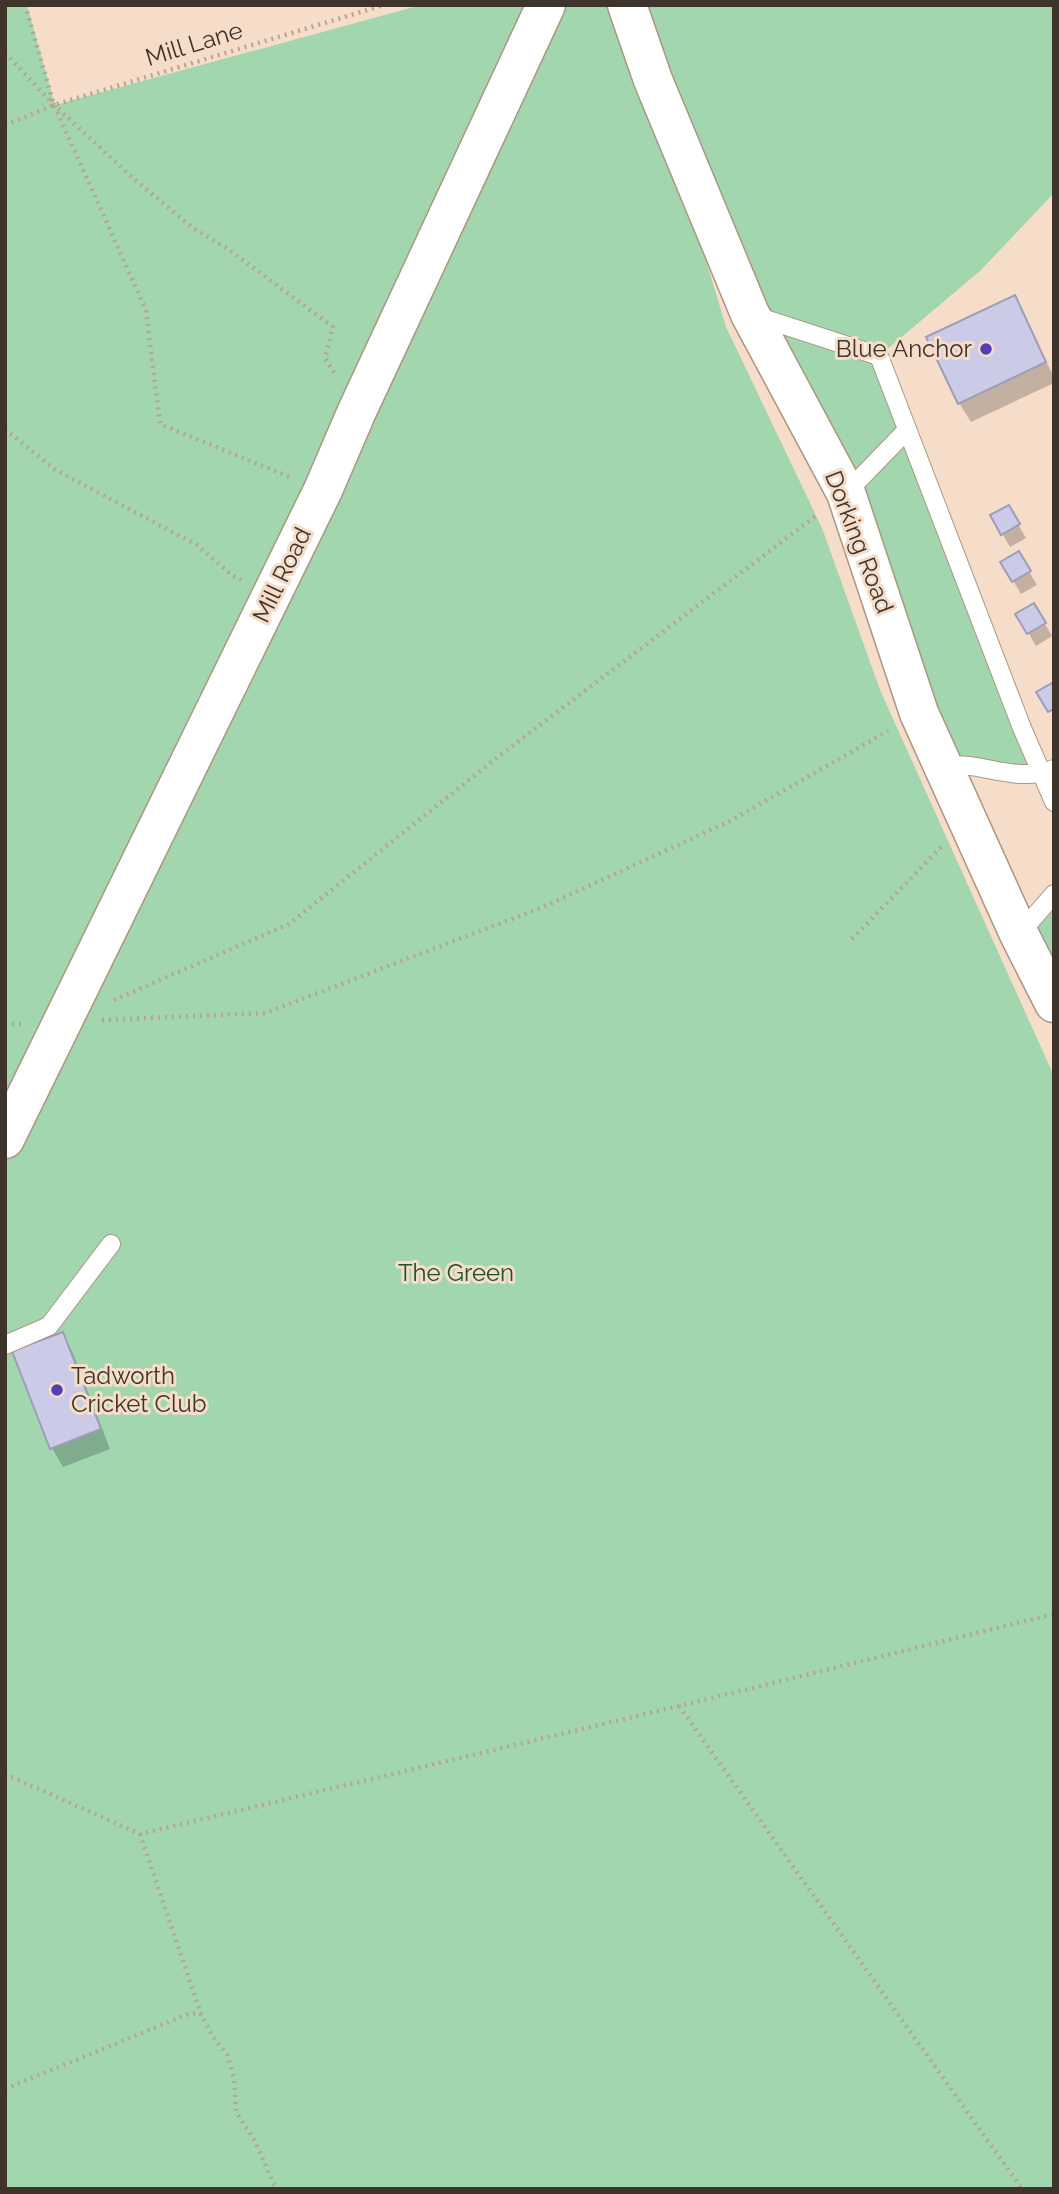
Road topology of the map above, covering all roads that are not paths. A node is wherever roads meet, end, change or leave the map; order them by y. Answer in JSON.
{"nodes":[{"id":1,"x":546,"y":5,"type":"edge"},
{"id":2,"x":628,"y":5,"type":"edge"},
{"id":3,"x":750,"y":314,"type":"junction"},
{"id":4,"x":907,"y":430,"type":"junction"},
{"id":5,"x":846,"y":493,"type":"junction"},
{"id":6,"x":943,"y":765,"type":"junction"},
{"id":7,"x":1047,"y":771,"type":"edge"},
{"id":8,"x":1054,"y":802,"type":"edge"},
{"id":9,"x":1054,"y":894,"type":"edge"},
{"id":10,"x":1019,"y":934,"type":"junction"},
{"id":11,"x":1054,"y":1003,"type":"edge"},
{"id":12,"x":5,"y":1139,"type":"edge"},
{"id":13,"x":111,"y":1244,"type":"dead end"},
{"id":14,"x":5,"y":1345,"type":"edge"}],
"edges":[{"from":1,"to":12,"type":"main road","name":"Mill Road"},
{"from":2,"to":3,"type":"main road","name":"Dorking Road"},
{"from":3,"to":4,"type":"lane"},
{"from":3,"to":5,"type":"main road","name":"Dorking Road"},
{"from":4,"to":5,"type":"lane"},
{"from":4,"to":7,"type":"lane"},
{"from":5,"to":6,"type":"main road","name":"Dorking Road"},
{"from":6,"to":7,"type":"lane"},
{"from":6,"to":10,"type":"main road","name":"Dorking Road"},
{"from":7,"to":8,"type":"lane"},
{"from":9,"to":10,"type":"lane"},
{"from":10,"to":11,"type":"main road","name":"Dorking Road"},
{"from":13,"to":14,"type":"lane"}]}
